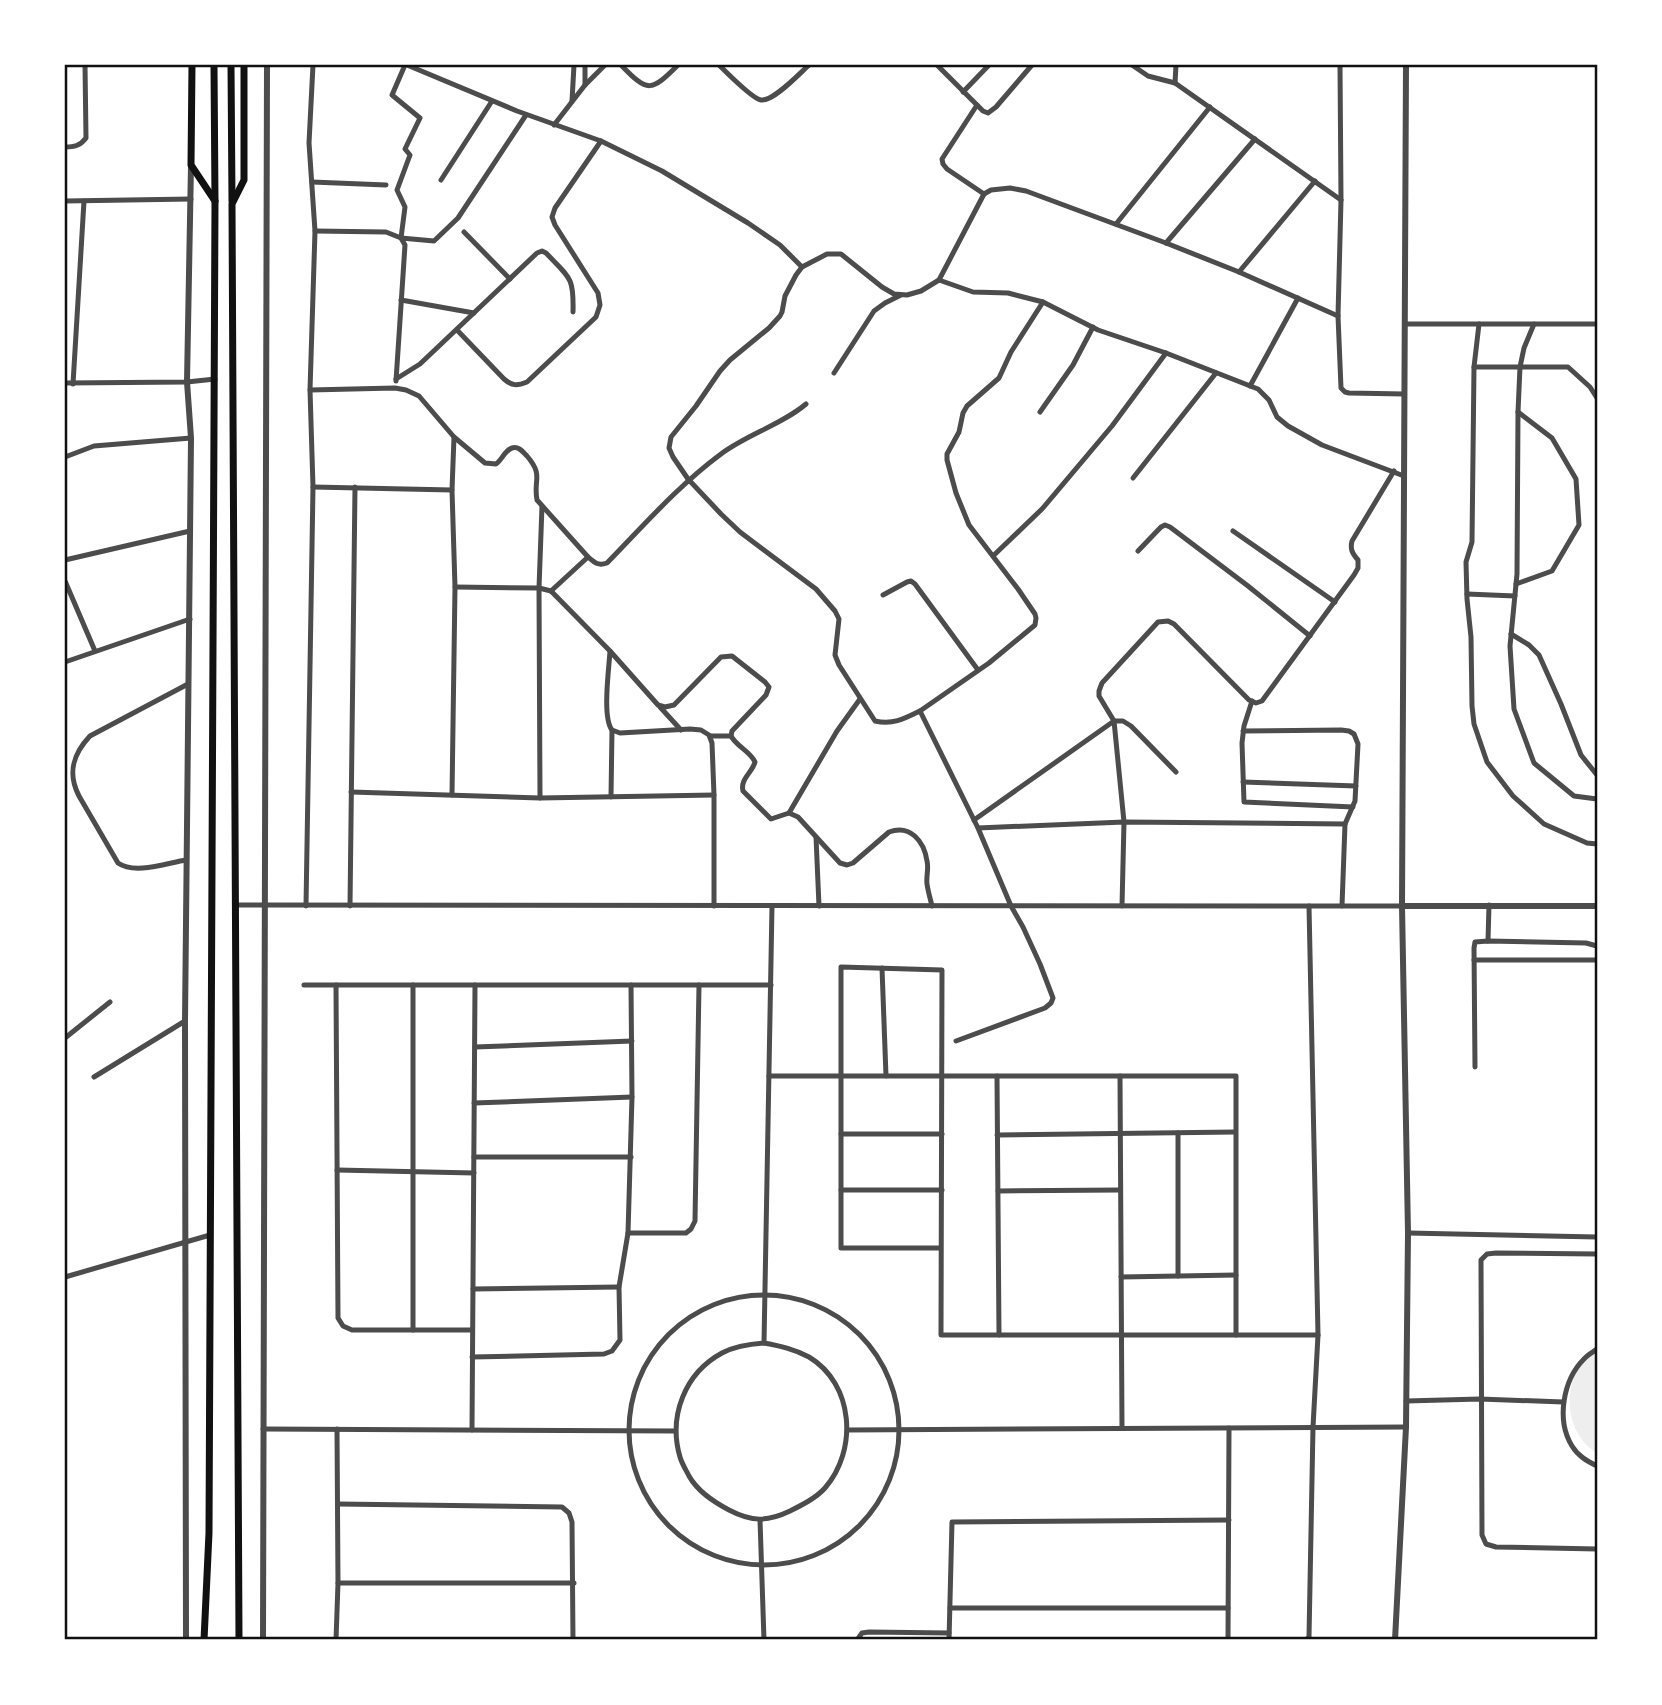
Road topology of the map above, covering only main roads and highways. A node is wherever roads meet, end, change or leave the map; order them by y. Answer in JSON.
{"nodes":[{"id":1,"x":192,"y":65,"type":"edge"},
{"id":2,"x":214,"y":65,"type":"edge"},
{"id":3,"x":231,"y":65,"type":"edge"},
{"id":4,"x":244,"y":65,"type":"edge"},
{"id":5,"x":215,"y":202,"type":"junction"},
{"id":6,"x":232,"y":204,"type":"junction"},
{"id":7,"x":204,"y":1640,"type":"edge"},
{"id":8,"x":239,"y":1640,"type":"edge"}],
"edges":[{"from":1,"to":5,"type":"main road"},
{"from":2,"to":5,"type":"main road"},
{"from":3,"to":6,"type":"main road"},
{"from":4,"to":6,"type":"main road"},
{"from":5,"to":7,"type":"main road"},
{"from":6,"to":8,"type":"main road"}]}
